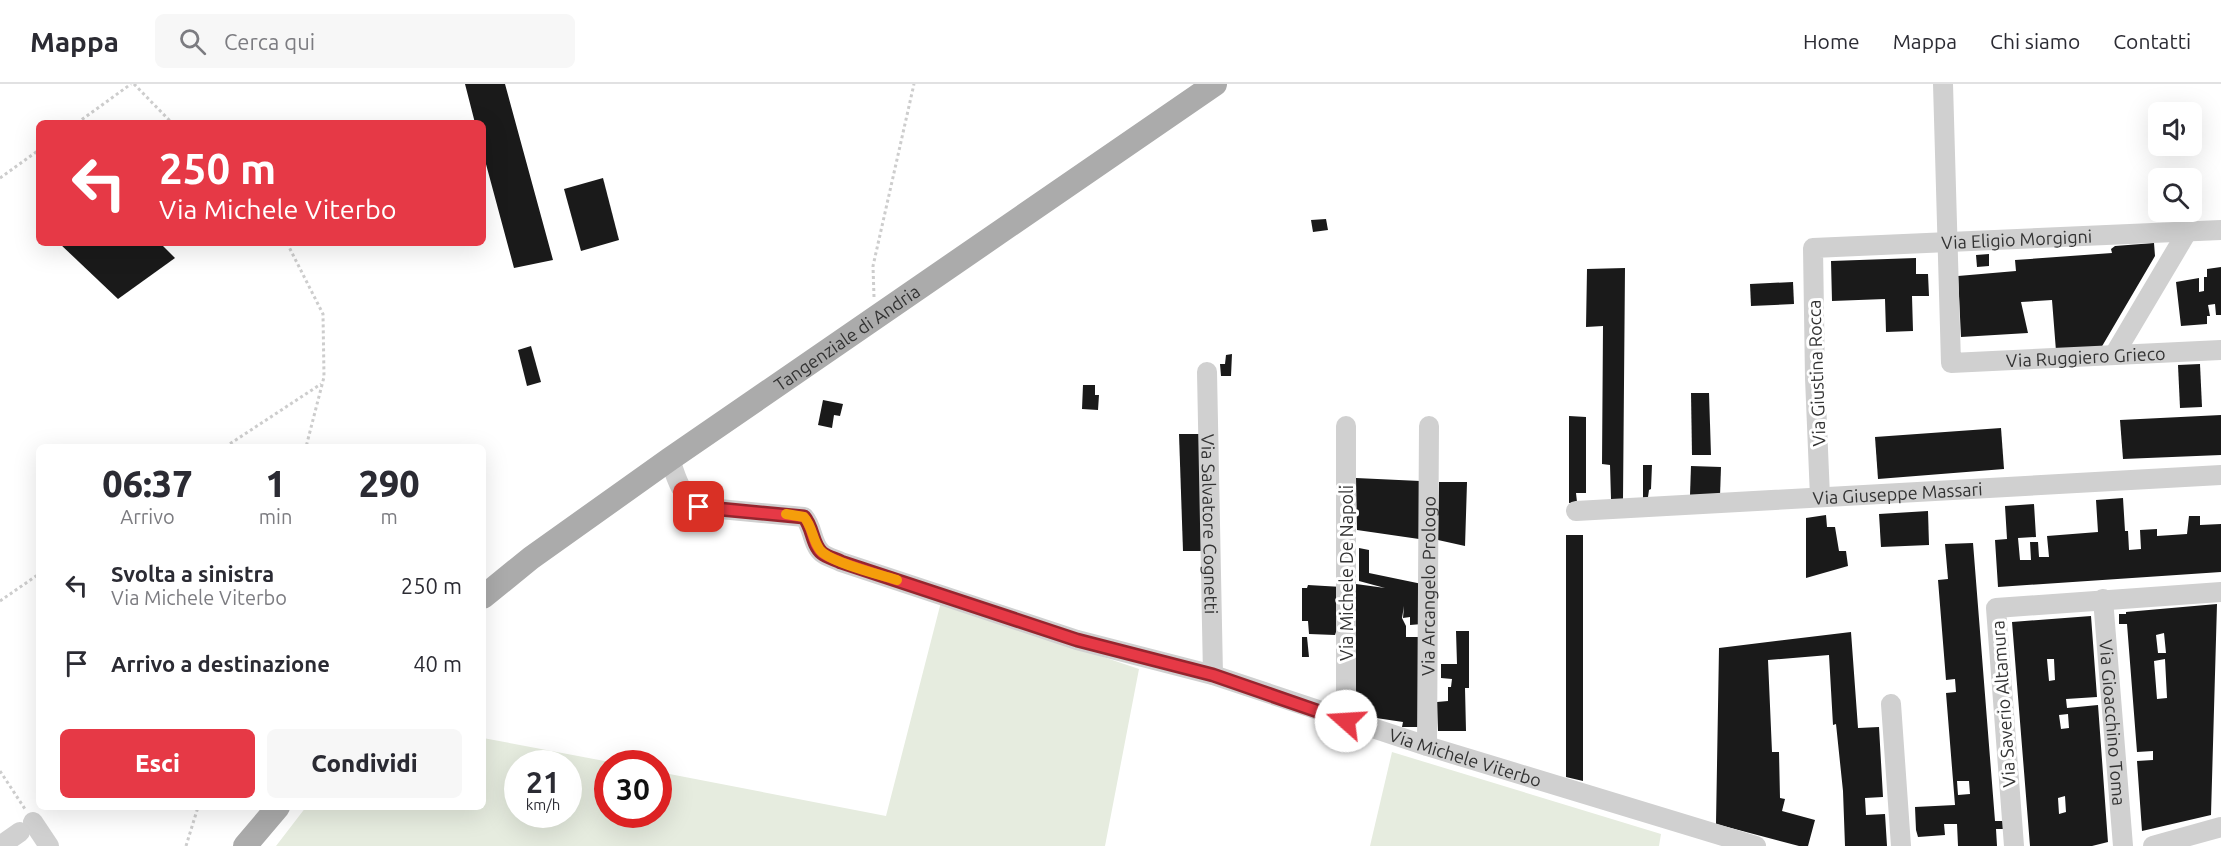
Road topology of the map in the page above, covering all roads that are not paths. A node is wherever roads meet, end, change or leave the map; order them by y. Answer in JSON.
{"nodes":[{"id":1,"x":1215,"y":84,"type":"edge"},
{"id":2,"x":1943,"y":84,"type":"edge"},
{"id":3,"x":2221,"y":230,"type":"edge"},
{"id":4,"x":2187,"y":232,"type":"junction"},
{"id":5,"x":1947,"y":243,"type":"junction"},
{"id":6,"x":1813,"y":248,"type":"joint"},
{"id":7,"x":2221,"y":350,"type":"edge"},
{"id":8,"x":2114,"y":355,"type":"junction"},
{"id":9,"x":1207,"y":372,"type":"dead end"},
{"id":10,"x":1346,"y":426,"type":"dead end"},
{"id":11,"x":1429,"y":426,"type":"dead end"},
{"id":12,"x":670,"y":459,"type":"junction"},
{"id":13,"x":2221,"y":475,"type":"edge"},
{"id":14,"x":1820,"y":497,"type":"junction"},
{"id":15,"x":1576,"y":511,"type":"dead end"},
{"id":16,"x":2221,"y":592,"type":"edge"},
{"id":17,"x":486,"y":595,"type":"edge"},
{"id":18,"x":2103,"y":599,"type":"junction"},
{"id":19,"x":1213,"y":675,"type":"junction"},
{"id":20,"x":1892,"y":704,"type":"dead end"},
{"id":21,"x":1346,"y":721,"type":"junction"},
{"id":22,"x":1426,"y":746,"type":"junction"},
{"id":23,"x":275,"y":810,"type":"edge"},
{"id":24,"x":276,"y":810,"type":"edge"},
{"id":25,"x":2214,"y":834,"type":"edge"},
{"id":26,"x":16,"y":837,"type":"edge"},
{"id":27,"x":49,"y":846,"type":"edge"},
{"id":28,"x":245,"y":846,"type":"edge"},
{"id":29,"x":256,"y":846,"type":"edge"},
{"id":30,"x":1756,"y":846,"type":"edge"},
{"id":31,"x":1901,"y":846,"type":"edge"},
{"id":32,"x":2014,"y":846,"type":"edge"},
{"id":33,"x":2123,"y":846,"type":"edge"},
{"id":34,"x":2153,"y":846,"type":"edge"}],
"edges":[{"from":1,"to":12,"type":"main road","name":"Tangenziale di Andria"},
{"from":2,"to":5,"type":"street"},
{"from":3,"to":4,"type":"street","name":"Via Eligio Morgigni"},
{"from":4,"to":5,"type":"street","name":"Via Eligio Morgigni"},
{"from":4,"to":8,"type":"street"},
{"from":5,"to":6,"type":"street","name":"Via Eligio Morgigni"},
{"from":5,"to":8,"type":"street","name":"Via Ruggiero Grieco"},
{"from":6,"to":14,"type":"street","name":"Via Giustina Rocca"},
{"from":7,"to":8,"type":"street","name":"Via Ruggiero Grieco"},
{"from":9,"to":19,"type":"street","name":"Via Salvatore Cognetti"},
{"from":10,"to":21,"type":"street","name":"Via Michele De Napoli"},
{"from":11,"to":22,"type":"street","name":"Via Arcangelo Prologo"},
{"from":12,"to":17,"type":"main road","name":"Tangenziale di Andria"},
{"from":12,"to":19,"type":"street","name":"Via Michele Viterbo"},
{"from":13,"to":14,"type":"street","name":"Via Giuseppe Massari"},
{"from":14,"to":15,"type":"street","name":"Via Giuseppe Massari"},
{"from":16,"to":18,"type":"street","name":"Via Saverio Altamura"},
{"from":18,"to":32,"type":"street","name":"Via Saverio Altamura"},
{"from":18,"to":33,"type":"street","name":"Via Gioacchino Toma"},
{"from":19,"to":21,"type":"street","name":"Via Michele Viterbo"},
{"from":20,"to":31,"type":"street"},
{"from":21,"to":22,"type":"street","name":"Via Michele Viterbo"},
{"from":22,"to":30,"type":"street","name":"Via Michele Viterbo"},
{"from":23,"to":28,"type":"main road"},
{"from":24,"to":29,"type":"main road"},
{"from":25,"to":34,"type":"street"},
{"from":26,"to":27,"type":"street"}]}
